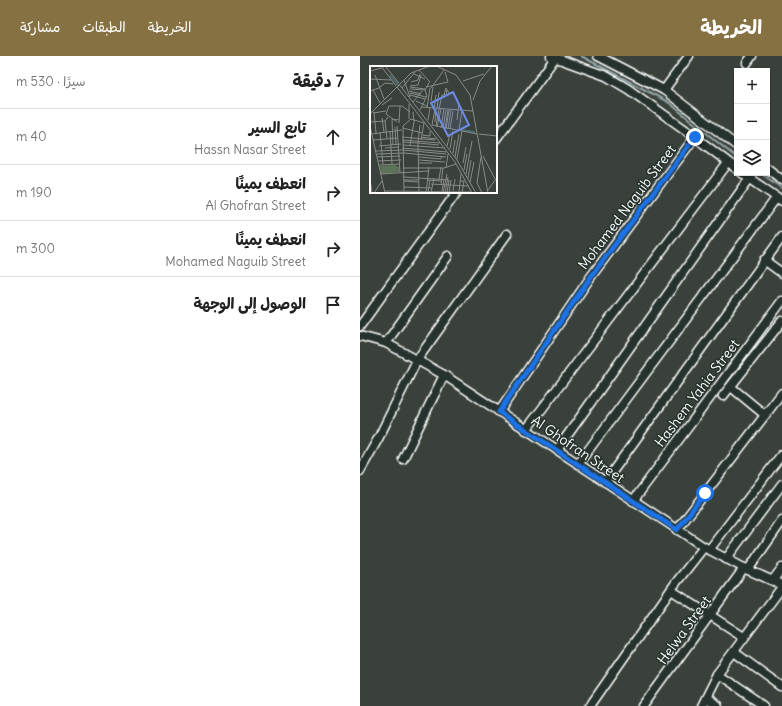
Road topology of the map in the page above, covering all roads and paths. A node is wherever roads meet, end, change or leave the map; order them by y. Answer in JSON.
{"nodes":[{"id":1,"x":598,"y":56,"type":"edge"},
{"id":2,"x":689,"y":56,"type":"edge"},
{"id":3,"x":553,"y":57,"type":"edge"},
{"id":4,"x":664,"y":90,"type":"junction"},
{"id":5,"x":695,"y":137,"type":"junction"},
{"id":6,"x":497,"y":138,"type":"edge"},
{"id":7,"x":734,"y":144,"type":"edge"},
{"id":8,"x":728,"y":163,"type":"junction"},
{"id":9,"x":734,"y":167,"type":"edge"},
{"id":10,"x":770,"y":170,"type":"edge"},
{"id":11,"x":747,"y":176,"type":"edge"},
{"id":12,"x":750,"y":178,"type":"junction"},
{"id":13,"x":782,"y":180,"type":"edge"},
{"id":14,"x":456,"y":193,"type":"edge"},
{"id":15,"x":779,"y":199,"type":"edge"},
{"id":16,"x":507,"y":234,"type":"dead end"},
{"id":17,"x":782,"y":236,"type":"edge"},
{"id":18,"x":448,"y":256,"type":"dead end"},
{"id":19,"x":764,"y":260,"type":"junction"},
{"id":20,"x":782,"y":273,"type":"edge"},
{"id":21,"x":782,"y":301,"type":"edge"},
{"id":22,"x":782,"y":322,"type":"edge"},
{"id":23,"x":360,"y":326,"type":"edge"},
{"id":24,"x":360,"y":336,"type":"edge"},
{"id":25,"x":386,"y":343,"type":"junction"},
{"id":26,"x":417,"y":360,"type":"junction"},
{"id":27,"x":444,"y":375,"type":"junction"},
{"id":28,"x":731,"y":387,"type":"junction"},
{"id":29,"x":782,"y":393,"type":"edge"},
{"id":30,"x":724,"y":396,"type":"dead end"},
{"id":31,"x":779,"y":403,"type":"edge"},
{"id":32,"x":499,"y":412,"type":"junction"},
{"id":33,"x":765,"y":415,"type":"junction"},
{"id":34,"x":526,"y":430,"type":"junction"},
{"id":35,"x":556,"y":450,"type":"junction"},
{"id":36,"x":782,"y":454,"type":"edge"},
{"id":37,"x":403,"y":458,"type":"dead end"},
{"id":38,"x":578,"y":464,"type":"junction"},
{"id":39,"x":360,"y":471,"type":"edge"},
{"id":40,"x":605,"y":482,"type":"junction"},
{"id":41,"x":782,"y":484,"type":"edge"},
{"id":42,"x":633,"y":501,"type":"junction"},
{"id":43,"x":782,"y":520,"type":"edge"},
{"id":44,"x":677,"y":530,"type":"junction"},
{"id":45,"x":706,"y":549,"type":"junction"},
{"id":46,"x":726,"y":559,"type":"junction"},
{"id":47,"x":782,"y":568,"type":"edge"},
{"id":48,"x":746,"y":569,"type":"junction"},
{"id":49,"x":773,"y":580,"type":"junction"},
{"id":50,"x":782,"y":586,"type":"edge"},
{"id":51,"x":671,"y":590,"type":"junction"},
{"id":52,"x":710,"y":615,"type":"junction"},
{"id":53,"x":744,"y":637,"type":"junction"},
{"id":54,"x":734,"y":652,"type":"junction"},
{"id":55,"x":717,"y":674,"type":"junction"},
{"id":56,"x":782,"y":687,"type":"edge"},
{"id":57,"x":706,"y":698,"type":"junction"},
{"id":58,"x":590,"y":706,"type":"edge"},
{"id":59,"x":644,"y":706,"type":"edge"},
{"id":60,"x":701,"y":706,"type":"edge"},
{"id":61,"x":718,"y":706,"type":"edge"},
{"id":62,"x":764,"y":706,"type":"edge"}],
"edges":[{"from":1,"to":4,"type":"street"},
{"from":2,"to":4,"type":"street"},
{"from":3,"to":5,"type":"street"},
{"from":3,"to":6,"type":"street"},
{"from":4,"to":7,"type":"street"},
{"from":5,"to":8,"type":"street"},
{"from":5,"to":32,"type":"street","name":"Mohamed Naguib Street"},
{"from":8,"to":9,"type":"street"},
{"from":8,"to":34,"type":"street"},
{"from":10,"to":13,"type":"street"},
{"from":11,"to":12,"type":"street"},
{"from":12,"to":15,"type":"street"},
{"from":12,"to":35,"type":"street"},
{"from":14,"to":23,"type":"street"},
{"from":15,"to":38,"type":"street"},
{"from":16,"to":26,"type":"street"},
{"from":17,"to":19,"type":"street"},
{"from":18,"to":25,"type":"street"},
{"from":19,"to":20,"type":"street"},
{"from":19,"to":40,"type":"street"},
{"from":21,"to":42,"type":"street","name":"Hashem Yahia Street"},
{"from":22,"to":28,"type":"street"},
{"from":24,"to":25,"type":"street","name":"Al Ghofran Street"},
{"from":25,"to":26,"type":"street","name":"Al Ghofran Street"},
{"from":26,"to":27,"type":"street","name":"Al Ghofran Street"},
{"from":26,"to":39,"type":"street"},
{"from":27,"to":32,"type":"street","name":"Al Ghofran Street"},
{"from":27,"to":37,"type":"street"},
{"from":28,"to":30,"type":"street"},
{"from":28,"to":33,"type":"street"},
{"from":29,"to":31,"type":"street"},
{"from":31,"to":33,"type":"street"},
{"from":32,"to":34,"type":"street","name":"Al Ghofran Street"},
{"from":33,"to":44,"type":"street"},
{"from":34,"to":35,"type":"street","name":"Al Ghofran Street"},
{"from":35,"to":38,"type":"street","name":"Al Ghofran Street"},
{"from":36,"to":45,"type":"street"},
{"from":38,"to":40,"type":"street","name":"Al Ghofran Street"},
{"from":40,"to":42,"type":"street","name":"Al Ghofran Street"},
{"from":41,"to":46,"type":"street"},
{"from":42,"to":44,"type":"street","name":"Al Ghofran Street"},
{"from":43,"to":48,"type":"street","name":"Helwa Street"},
{"from":44,"to":45,"type":"street","name":"Al Ghofran Street"},
{"from":45,"to":46,"type":"street","name":"Al Ghofran Street"},
{"from":45,"to":51,"type":"street"},
{"from":46,"to":48,"type":"street","name":"Al Ghofran Street"},
{"from":47,"to":49,"type":"street"},
{"from":48,"to":49,"type":"street","name":"Al Ghofran Street"},
{"from":48,"to":52,"type":"street","name":"Helwa Street"},
{"from":49,"to":50,"type":"street","name":"Al Ghofran Street"},
{"from":50,"to":53,"type":"street"},
{"from":51,"to":52,"type":"street"},
{"from":51,"to":58,"type":"street"},
{"from":52,"to":53,"type":"street"},
{"from":52,"to":59,"type":"street","name":"Helwa Street"},
{"from":53,"to":54,"type":"street"},
{"from":54,"to":55,"type":"street"},
{"from":54,"to":56,"type":"street"},
{"from":55,"to":57,"type":"street"},
{"from":55,"to":62,"type":"street"},
{"from":57,"to":60,"type":"street"},
{"from":57,"to":61,"type":"street"}]}
